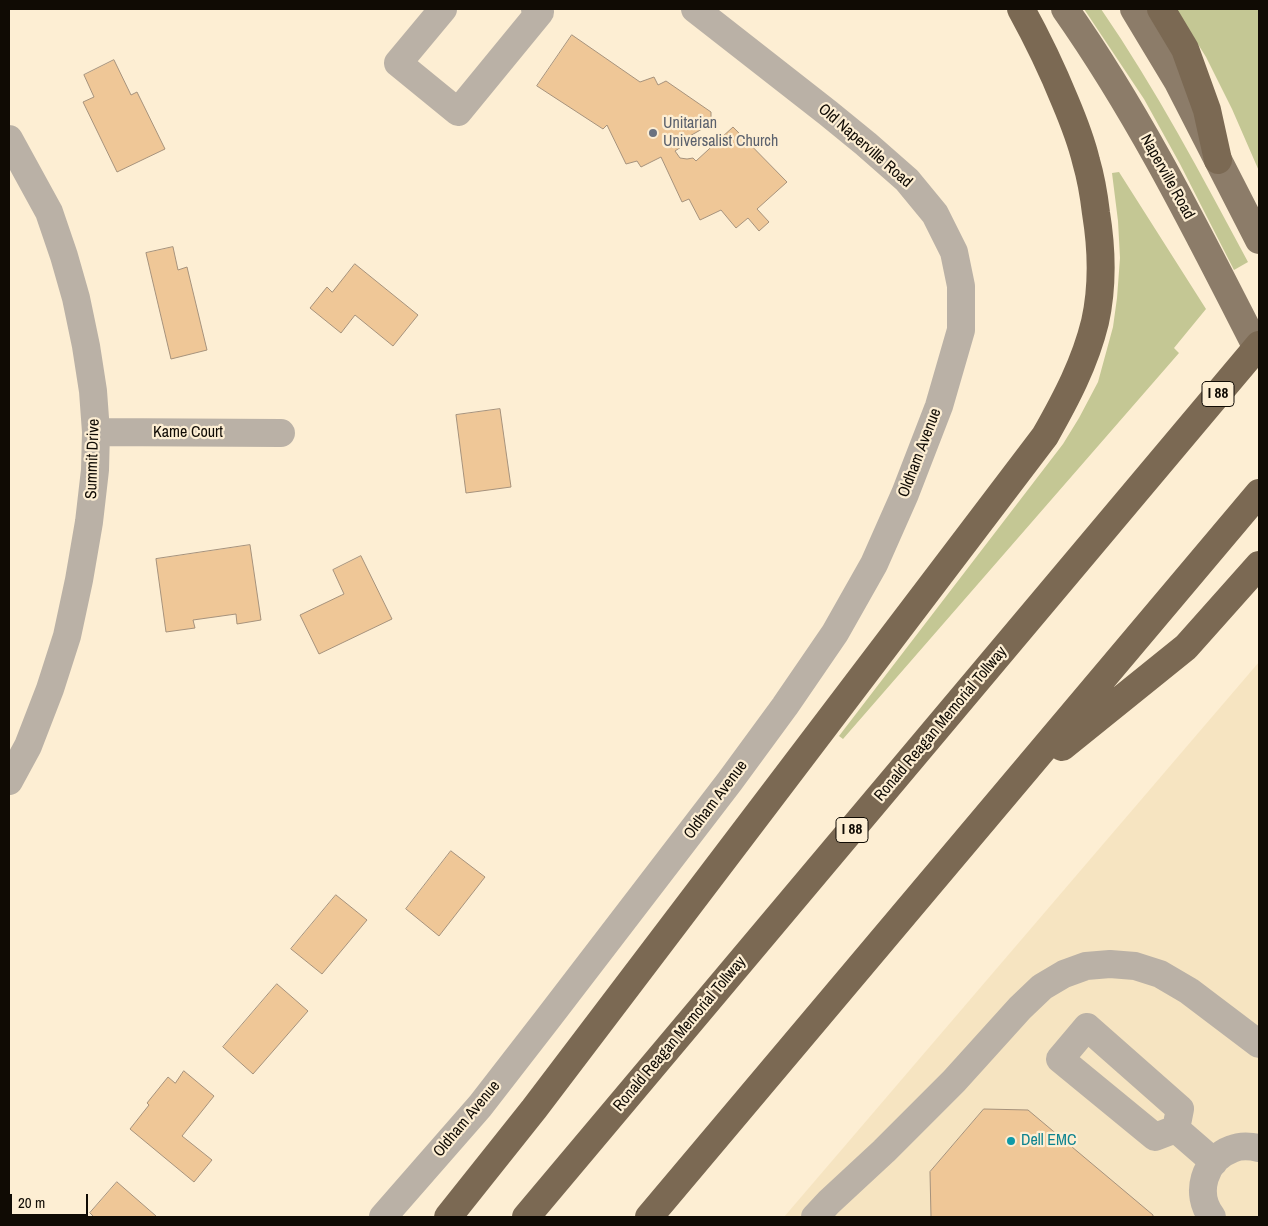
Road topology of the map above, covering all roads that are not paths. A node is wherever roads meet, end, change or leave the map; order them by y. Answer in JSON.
{"nodes":[{"id":1,"x":443,"y":9,"type":"edge"},
{"id":2,"x":535,"y":9,"type":"edge"},
{"id":3,"x":695,"y":9,"type":"edge"},
{"id":4,"x":1021,"y":9,"type":"edge"},
{"id":5,"x":1065,"y":9,"type":"edge"},
{"id":6,"x":1134,"y":9,"type":"edge"},
{"id":7,"x":1162,"y":9,"type":"edge"},
{"id":8,"x":9,"y":139,"type":"edge"},
{"id":9,"x":1218,"y":160,"type":"junction"},
{"id":10,"x":1259,"y":240,"type":"edge"},
{"id":11,"x":961,"y":330,"type":"joint"},
{"id":12,"x":1259,"y":345,"type":"edge"},
{"id":13,"x":1259,"y":352,"type":"edge"},
{"id":14,"x":96,"y":432,"type":"junction"},
{"id":15,"x":281,"y":433,"type":"dead end"},
{"id":16,"x":1259,"y":494,"type":"edge"},
{"id":17,"x":1251,"y":574,"type":"edge"},
{"id":18,"x":9,"y":781,"type":"edge"},
{"id":19,"x":1014,"y":786,"type":"junction"},
{"id":20,"x":1259,"y":1044,"type":"edge"},
{"id":21,"x":1176,"y":1129,"type":"dead end"},
{"id":22,"x":1259,"y":1148,"type":"edge"},
{"id":23,"x":1214,"y":1162,"type":"junction"},
{"id":24,"x":383,"y":1217,"type":"edge"},
{"id":25,"x":448,"y":1217,"type":"edge"},
{"id":26,"x":526,"y":1217,"type":"edge"},
{"id":27,"x":648,"y":1217,"type":"edge"},
{"id":28,"x":815,"y":1217,"type":"edge"},
{"id":29,"x":1212,"y":1217,"type":"edge"}],
"edges":[{"from":1,"to":2,"type":"street"},
{"from":3,"to":11,"type":"street","name":"Old Naperville Road"},
{"from":4,"to":25,"type":"highway"},
{"from":5,"to":13,"type":"main road","name":"Naperville Road"},
{"from":6,"to":9,"type":"main road"},
{"from":7,"to":9,"type":"highway"},
{"from":8,"to":14,"type":"street","name":"Summit Drive"},
{"from":9,"to":10,"type":"main road"},
{"from":11,"to":24,"type":"street","name":"Oldham Avenue"},
{"from":12,"to":26,"type":"highway","name":"Ronald Reagan Memorial Tollway","number":"I 88"},
{"from":14,"to":15,"type":"street","name":"Kame Court"},
{"from":14,"to":18,"type":"street","name":"Summit Drive"},
{"from":16,"to":19,"type":"highway"},
{"from":17,"to":19,"type":"highway"},
{"from":19,"to":27,"type":"highway"},
{"from":20,"to":28,"type":"street"},
{"from":21,"to":23,"type":"street"},
{"from":22,"to":23,"type":"street"},
{"from":23,"to":29,"type":"street"}]}
